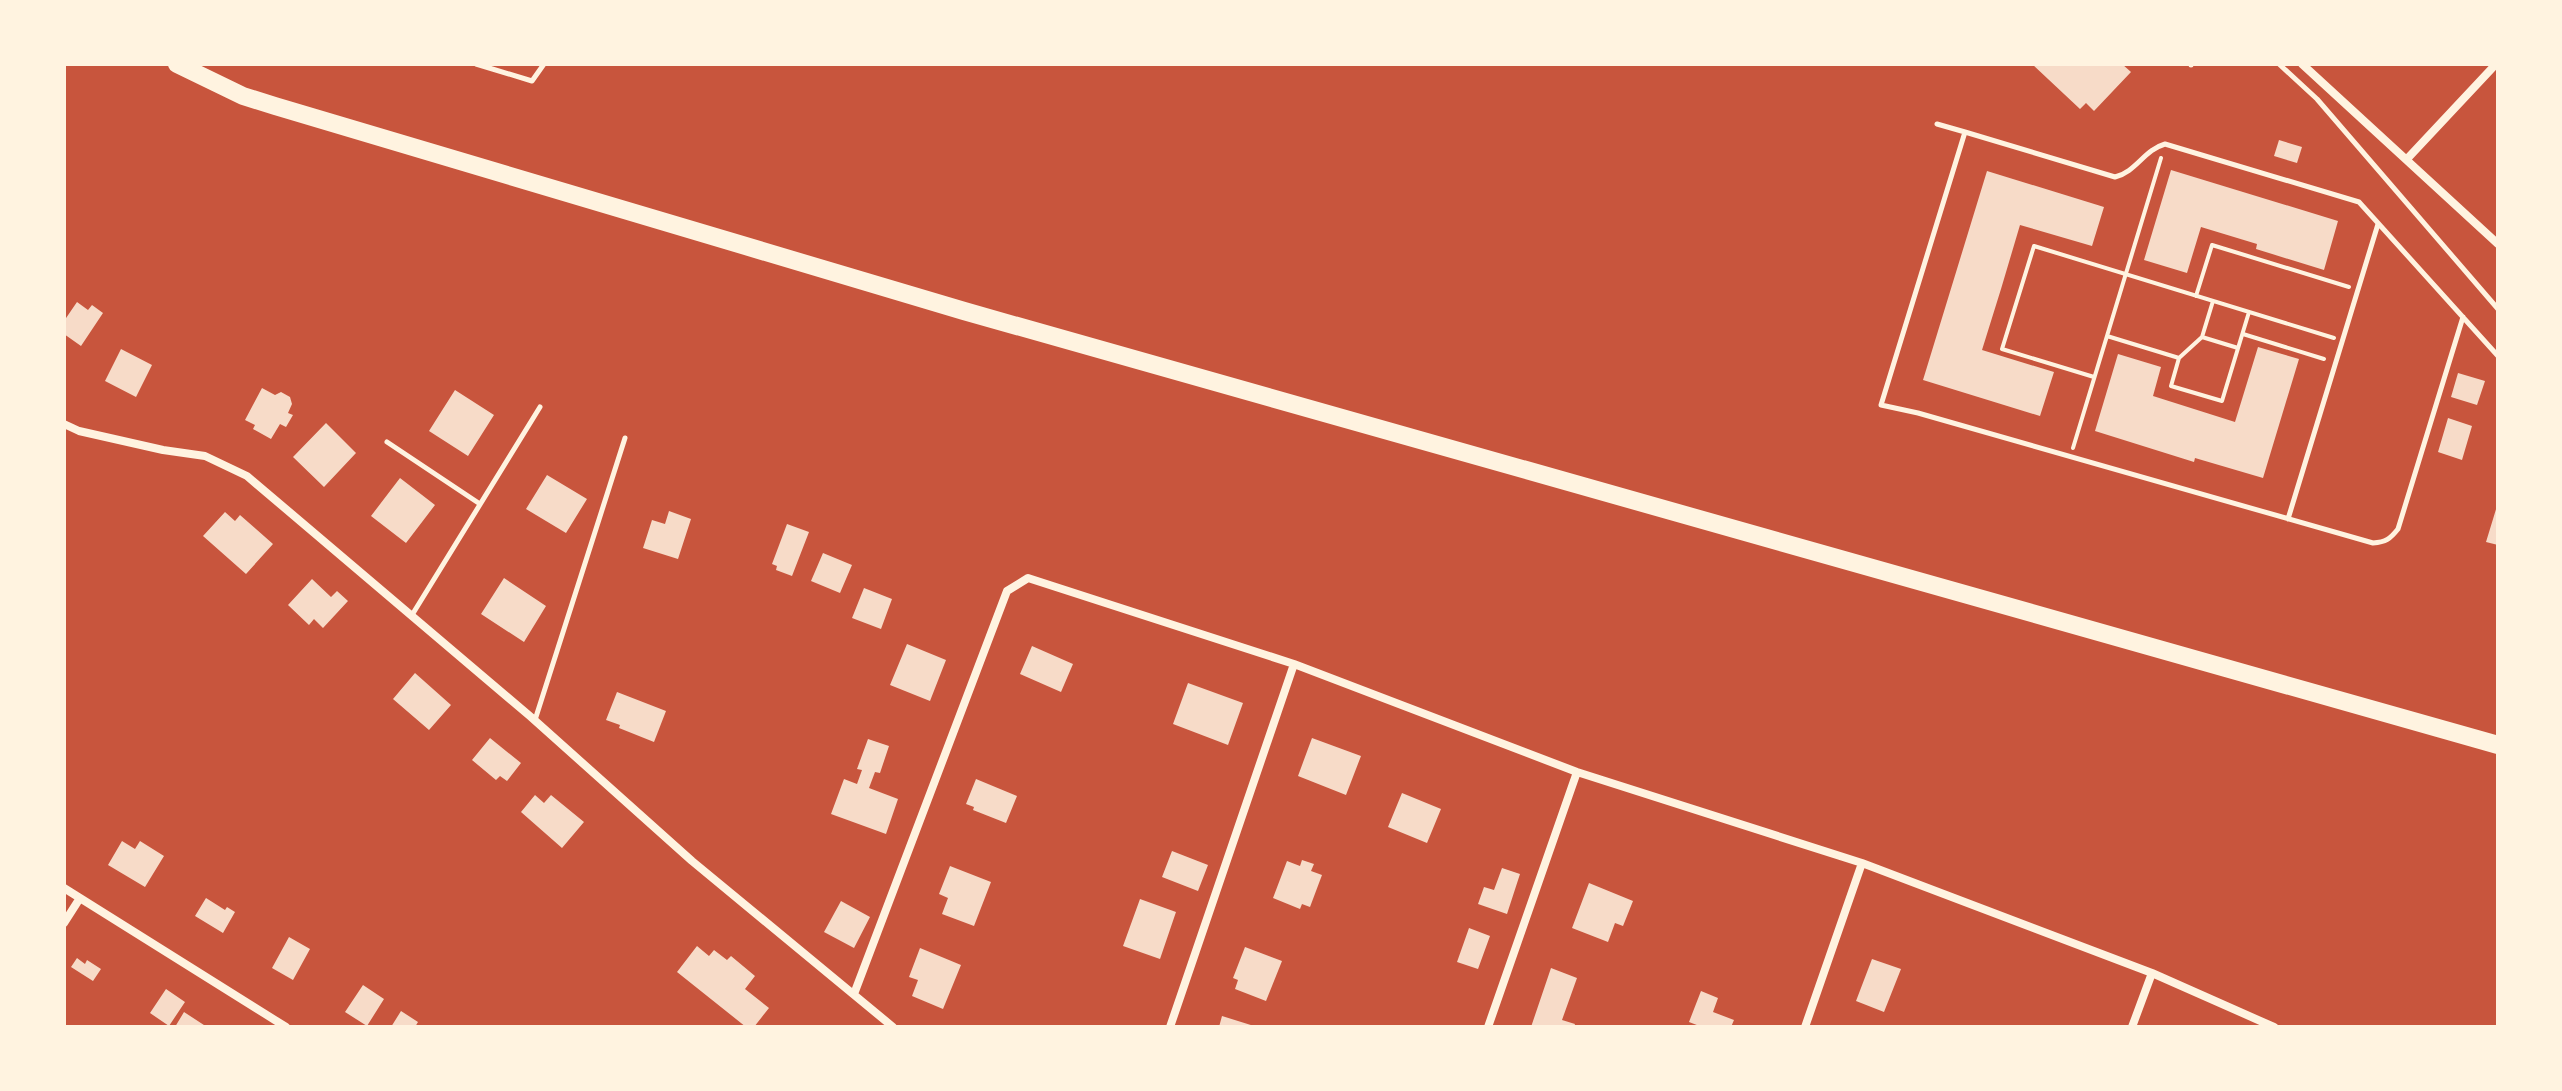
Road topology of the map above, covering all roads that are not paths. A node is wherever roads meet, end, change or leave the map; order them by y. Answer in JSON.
{"nodes":[{"id":1,"x":177,"y":64,"type":"edge"},
{"id":2,"x":476,"y":64,"type":"edge"},
{"id":3,"x":544,"y":64,"type":"edge"},
{"id":4,"x":2279,"y":64,"type":"edge"},
{"id":5,"x":2302,"y":64,"type":"edge"},
{"id":6,"x":2496,"y":64,"type":"edge"},
{"id":7,"x":1937,"y":124,"type":"dead end"},
{"id":8,"x":1965,"y":132,"type":"junction"},
{"id":9,"x":2407,"y":159,"type":"junction"},
{"id":10,"x":2378,"y":223,"type":"junction"},
{"id":11,"x":2498,"y":244,"type":"edge"},
{"id":12,"x":2498,"y":309,"type":"edge"},
{"id":13,"x":2463,"y":317,"type":"junction"},
{"id":14,"x":2498,"y":356,"type":"edge"},
{"id":15,"x":540,"y":407,"type":"dead end"},
{"id":16,"x":64,"y":424,"type":"edge"},
{"id":17,"x":625,"y":438,"type":"dead end"},
{"id":18,"x":387,"y":442,"type":"dead end"},
{"id":19,"x":480,"y":504,"type":"junction"},
{"id":20,"x":2288,"y":519,"type":"junction"},
{"id":21,"x":412,"y":615,"type":"junction"},
{"id":22,"x":1294,"y":664,"type":"junction"},
{"id":23,"x":535,"y":721,"type":"junction"},
{"id":24,"x":2498,"y":745,"type":"edge"},
{"id":25,"x":1577,"y":772,"type":"junction"},
{"id":26,"x":1862,"y":863,"type":"junction"},
{"id":27,"x":64,"y":888,"type":"edge"},
{"id":28,"x":80,"y":898,"type":"junction"},
{"id":29,"x":64,"y":923,"type":"edge"},
{"id":30,"x":2152,"y":973,"type":"junction"},
{"id":31,"x":854,"y":994,"type":"junction"},
{"id":32,"x":274,"y":1024,"type":"edge"},
{"id":33,"x":286,"y":1027,"type":"edge"},
{"id":34,"x":893,"y":1027,"type":"edge"},
{"id":35,"x":1170,"y":1027,"type":"edge"},
{"id":36,"x":1488,"y":1027,"type":"edge"},
{"id":37,"x":1805,"y":1027,"type":"edge"},
{"id":38,"x":2132,"y":1027,"type":"edge"},
{"id":39,"x":2274,"y":1027,"type":"edge"}],
"edges":[{"from":1,"to":24,"type":"main road"},
{"from":2,"to":3,"type":"lane"},
{"from":4,"to":12,"type":"lane"},
{"from":5,"to":9,"type":"street"},
{"from":6,"to":9,"type":"street"},
{"from":7,"to":8,"type":"lane"},
{"from":8,"to":10,"type":"lane"},
{"from":8,"to":20,"type":"lane"},
{"from":9,"to":11,"type":"street"},
{"from":10,"to":13,"type":"lane"},
{"from":10,"to":20,"type":"lane"},
{"from":13,"to":14,"type":"lane"},
{"from":13,"to":20,"type":"lane"},
{"from":15,"to":19,"type":"lane"},
{"from":16,"to":21,"type":"street"},
{"from":17,"to":23,"type":"lane"},
{"from":18,"to":19,"type":"lane"},
{"from":19,"to":21,"type":"lane"},
{"from":21,"to":23,"type":"street"},
{"from":22,"to":25,"type":"street"},
{"from":22,"to":31,"type":"street"},
{"from":22,"to":35,"type":"street"},
{"from":23,"to":31,"type":"street"},
{"from":25,"to":26,"type":"street"},
{"from":25,"to":36,"type":"street"},
{"from":26,"to":30,"type":"street"},
{"from":26,"to":37,"type":"street"},
{"from":27,"to":28,"type":"street"},
{"from":28,"to":29,"type":"street"},
{"from":28,"to":32,"type":"street"},
{"from":30,"to":38,"type":"street"},
{"from":30,"to":39,"type":"street"},
{"from":31,"to":34,"type":"street"},
{"from":32,"to":33,"type":"street"}]}
